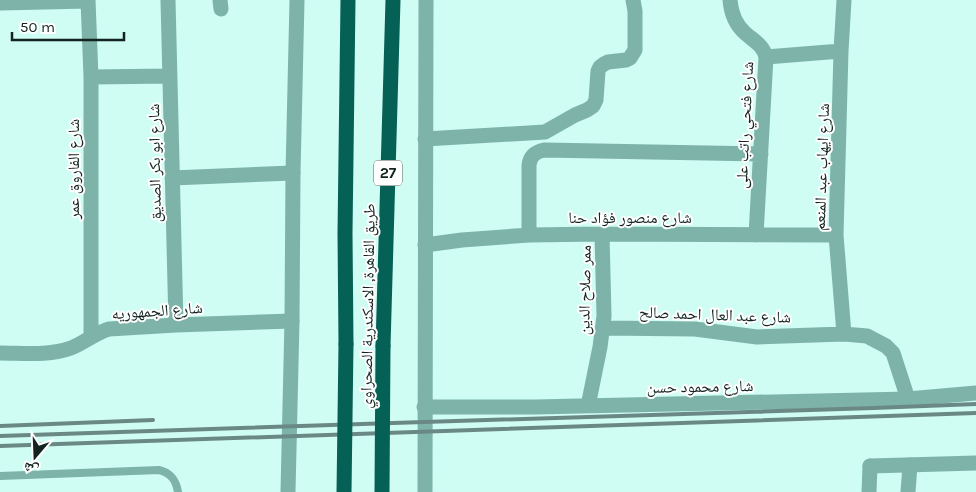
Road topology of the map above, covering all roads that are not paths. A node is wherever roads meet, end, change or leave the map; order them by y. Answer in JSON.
{"nodes":[{"id":1,"x":88,"y":0,"type":"edge"},
{"id":2,"x":168,"y":0,"type":"edge"},
{"id":3,"x":297,"y":0,"type":"edge"},
{"id":4,"x":348,"y":0,"type":"edge"},
{"id":5,"x":393,"y":0,"type":"edge"},
{"id":6,"x":426,"y":0,"type":"edge"},
{"id":7,"x":633,"y":0,"type":"edge"},
{"id":8,"x":730,"y":0,"type":"edge"},
{"id":9,"x":844,"y":0,"type":"edge"},
{"id":10,"x":0,"y":3,"type":"edge"},
{"id":11,"x":842,"y":51,"type":"junction"},
{"id":12,"x":766,"y":57,"type":"junction"},
{"id":13,"x":170,"y":76,"type":"junction"},
{"id":14,"x":91,"y":77,"type":"junction"},
{"id":15,"x":426,"y":139,"type":"junction"},
{"id":16,"x":761,"y":154,"type":"junction"},
{"id":17,"x":293,"y":173,"type":"junction"},
{"id":18,"x":172,"y":178,"type":"junction"},
{"id":19,"x":602,"y":234,"type":"junction"},
{"id":20,"x":529,"y":235,"type":"junction"},
{"id":21,"x":836,"y":235,"type":"junction"},
{"id":22,"x":756,"y":236,"type":"junction"},
{"id":23,"x":425,"y":246,"type":"junction"},
{"id":24,"x":292,"y":321,"type":"junction"},
{"id":25,"x":176,"y":325,"type":"junction"},
{"id":26,"x":603,"y":328,"type":"junction"},
{"id":27,"x":844,"y":334,"type":"junction"},
{"id":28,"x":91,"y":337,"type":"junction"},
{"id":29,"x":0,"y":353,"type":"edge"},
{"id":30,"x":976,"y":393,"type":"edge"},
{"id":31,"x":908,"y":399,"type":"junction"},
{"id":32,"x":588,"y":406,"type":"junction"},
{"id":33,"x":424,"y":407,"type":"junction"},
{"id":34,"x":976,"y":463,"type":"edge"},
{"id":35,"x":910,"y":464,"type":"junction"},
{"id":36,"x":0,"y":476,"type":"edge"},
{"id":37,"x":178,"y":492,"type":"edge"},
{"id":38,"x":288,"y":492,"type":"edge"},
{"id":39,"x":344,"y":492,"type":"edge"},
{"id":40,"x":382,"y":492,"type":"edge"},
{"id":41,"x":425,"y":492,"type":"edge"},
{"id":42,"x":869,"y":492,"type":"edge"},
{"id":43,"x":908,"y":492,"type":"edge"}],
"edges":[{"from":1,"to":10,"type":"street"},
{"from":1,"to":14,"type":"street","name":"شارع الفاروق عمر"},
{"from":2,"to":13,"type":"street","name":"شارع ابو بكر الصديق"},
{"from":3,"to":17,"type":"street"},
{"from":4,"to":39,"type":"highway","name":"طريق القاهرة, الاسكندرية الصحراوي","bridge":true},
{"from":5,"to":40,"type":"highway","name":"طريق القاهرة, الاسكندرية الصحراوي","number":"27","bridge":true},
{"from":6,"to":15,"type":"street"},
{"from":7,"to":15,"type":"street"},
{"from":8,"to":12,"type":"street","name":"شارع فتحي راتب على"},
{"from":9,"to":11,"type":"street","name":"شارع ايهاب عبد المنعم"},
{"from":11,"to":12,"type":"street"},
{"from":11,"to":21,"type":"street","name":"شارع ايهاب عبد المنعم"},
{"from":12,"to":16,"type":"street","name":"شارع فتحي راتب على"},
{"from":13,"to":14,"type":"street"},
{"from":13,"to":18,"type":"street","name":"شارع ابو بكر الصديق"},
{"from":14,"to":28,"type":"street","name":"شارع الفاروق عمر"},
{"from":15,"to":23,"type":"street"},
{"from":16,"to":20,"type":"street"},
{"from":16,"to":22,"type":"street","name":"شارع فتحي راتب على"},
{"from":17,"to":18,"type":"street"},
{"from":17,"to":24,"type":"street"},
{"from":18,"to":25,"type":"street","name":"شارع ابو بكر الصديق"},
{"from":19,"to":20,"type":"street","name":"شارع منصور فؤاد حنا"},
{"from":19,"to":22,"type":"street","name":"شارع منصور فؤاد حنا"},
{"from":19,"to":26,"type":"street","name":"ممر صلاح الدين"},
{"from":20,"to":23,"type":"street","name":"شارع منصور فؤاد حنا"},
{"from":21,"to":22,"type":"street","name":"شارع منصور فؤاد حنا"},
{"from":21,"to":27,"type":"street","name":"شارع ايهاب عبد المنعم"},
{"from":23,"to":33,"type":"street"},
{"from":24,"to":25,"type":"street","name":"شارع الجمهوريه"},
{"from":24,"to":38,"type":"street"},
{"from":25,"to":28,"type":"street","name":"شارع الجمهوريه"},
{"from":26,"to":27,"type":"street","name":"شارع عبد العال احمد صالح"},
{"from":26,"to":32,"type":"street","name":"ممر صلاح الدين"},
{"from":27,"to":31,"type":"street","name":"شارع عبد العال احمد صالح"},
{"from":28,"to":29,"type":"street","name":"شارع الجمهوريه"},
{"from":30,"to":31,"type":"street","name":"شارع محمود حسن"},
{"from":31,"to":32,"type":"street","name":"شارع محمود حسن"},
{"from":32,"to":33,"type":"street","name":"شارع محمود حسن"},
{"from":33,"to":41,"type":"street"},
{"from":34,"to":35,"type":"street"},
{"from":35,"to":42,"type":"street"},
{"from":35,"to":43,"type":"street"},
{"from":36,"to":37,"type":"lane"}]}
